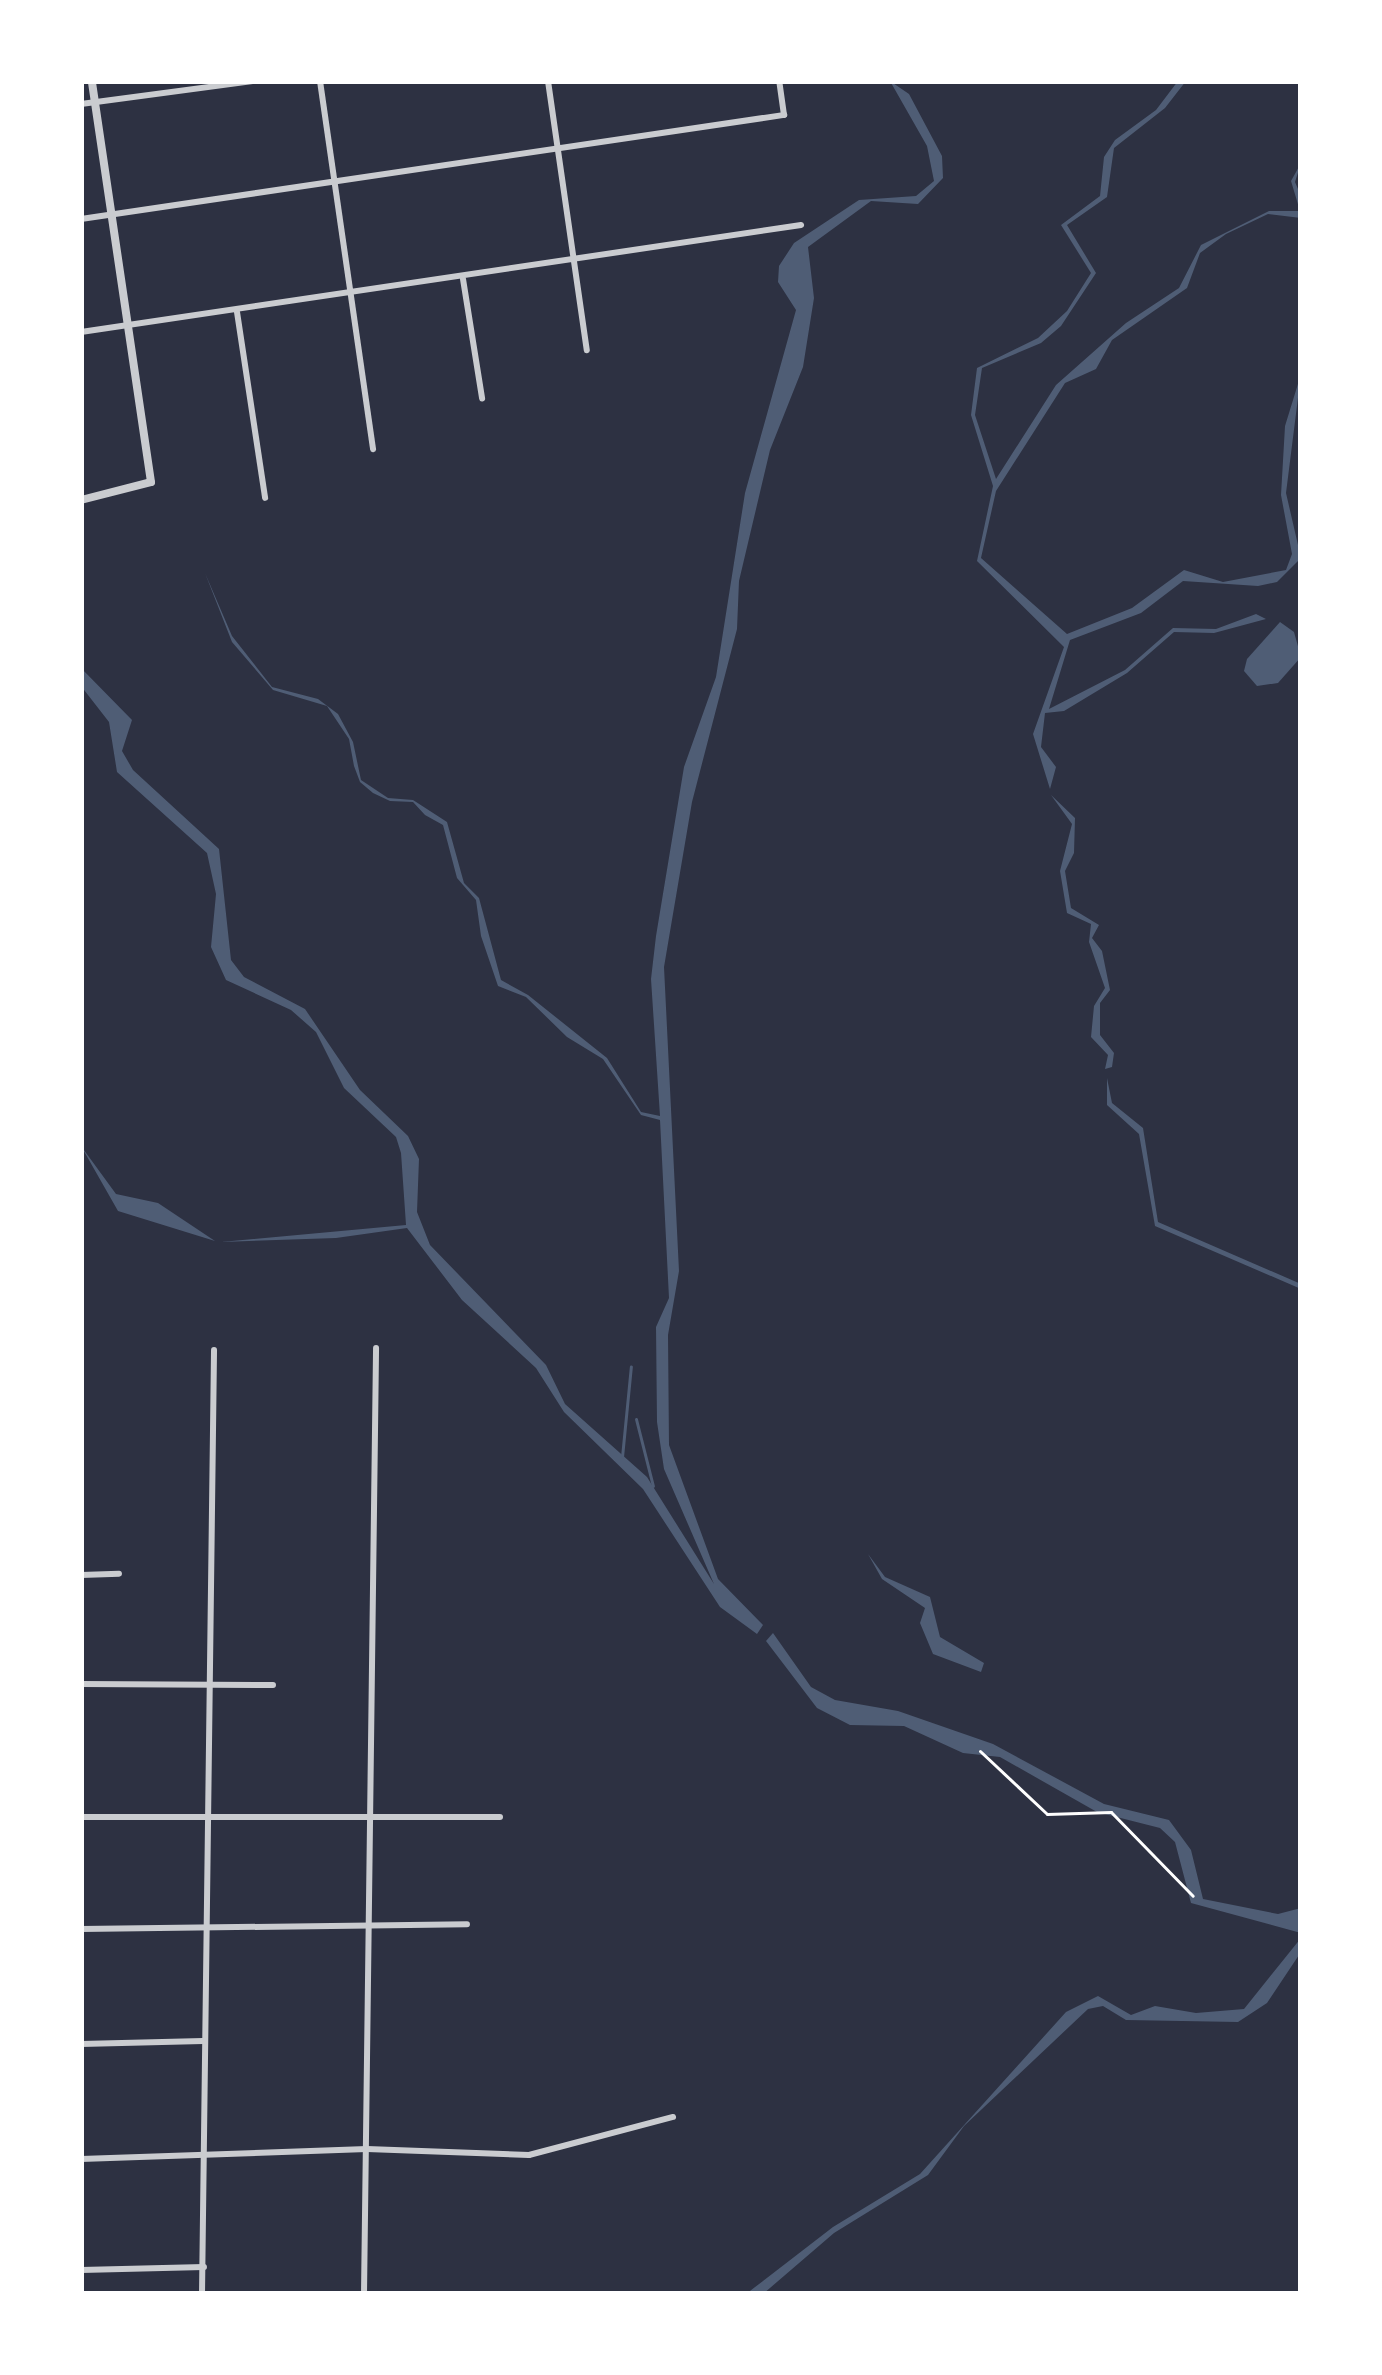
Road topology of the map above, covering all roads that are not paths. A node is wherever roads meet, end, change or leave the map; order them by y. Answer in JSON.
{"nodes":[{"id":1,"x":92,"y":81,"type":"edge"},
{"id":2,"x":254,"y":81,"type":"edge"},
{"id":3,"x":320,"y":81,"type":"edge"},
{"id":4,"x":548,"y":81,"type":"edge"},
{"id":5,"x":779,"y":81,"type":"edge"},
{"id":6,"x":95,"y":103,"type":"junction"},
{"id":7,"x":81,"y":104,"type":"edge"},
{"id":8,"x":558,"y":148,"type":"junction"},
{"id":9,"x":333,"y":185,"type":"junction"},
{"id":10,"x":108,"y":215,"type":"junction"},
{"id":11,"x":81,"y":219,"type":"edge"},
{"id":12,"x":801,"y":225,"type":"dead end"},
{"id":13,"x":574,"y":262,"type":"junction"},
{"id":14,"x":463,"y":279,"type":"junction"},
{"id":15,"x":350,"y":294,"type":"junction"},
{"id":16,"x":237,"y":312,"type":"junction"},
{"id":17,"x":127,"y":327,"type":"junction"},
{"id":18,"x":81,"y":332,"type":"edge"},
{"id":19,"x":587,"y":350,"type":"dead end"},
{"id":20,"x":482,"y":398,"type":"dead end"},
{"id":21,"x":373,"y":449,"type":"dead end"},
{"id":22,"x":265,"y":498,"type":"dead end"},
{"id":23,"x":81,"y":500,"type":"edge"},
{"id":24,"x":376,"y":1348,"type":"dead end"},
{"id":25,"x":214,"y":1350,"type":"dead end"},
{"id":26,"x":119,"y":1574,"type":"dead end"},
{"id":27,"x":81,"y":1575,"type":"edge"},
{"id":28,"x":210,"y":1683,"type":"junction"},
{"id":29,"x":81,"y":1684,"type":"edge"},
{"id":30,"x":273,"y":1685,"type":"dead end"},
{"id":31,"x":206,"y":1814,"type":"junction"},
{"id":32,"x":371,"y":1816,"type":"junction"},
{"id":33,"x":81,"y":1817,"type":"edge"},
{"id":34,"x":500,"y":1817,"type":"dead end"},
{"id":35,"x":467,"y":1924,"type":"dead end"},
{"id":36,"x":370,"y":1928,"type":"junction"},
{"id":37,"x":81,"y":1929,"type":"edge"},
{"id":38,"x":201,"y":1932,"type":"junction"},
{"id":39,"x":203,"y":2041,"type":"junction"},
{"id":40,"x":81,"y":2044,"type":"edge"},
{"id":41,"x":673,"y":2117,"type":"dead end"},
{"id":42,"x":367,"y":2149,"type":"junction"},
{"id":43,"x":81,"y":2159,"type":"edge"},
{"id":44,"x":204,"y":2160,"type":"junction"},
{"id":45,"x":204,"y":2267,"type":"junction"},
{"id":46,"x":81,"y":2270,"type":"edge"},
{"id":47,"x":202,"y":2294,"type":"edge"},
{"id":48,"x":364,"y":2294,"type":"edge"}],
"edges":[{"from":1,"to":6,"type":"street"},
{"from":2,"to":6,"type":"street"},
{"from":3,"to":9,"type":"street"},
{"from":4,"to":8,"type":"street"},
{"from":5,"to":8,"type":"street"},
{"from":6,"to":7,"type":"street"},
{"from":6,"to":10,"type":"street"},
{"from":8,"to":9,"type":"street"},
{"from":8,"to":13,"type":"street"},
{"from":9,"to":10,"type":"street"},
{"from":9,"to":15,"type":"street"},
{"from":10,"to":11,"type":"street"},
{"from":10,"to":17,"type":"street"},
{"from":12,"to":13,"type":"street"},
{"from":13,"to":14,"type":"street"},
{"from":13,"to":19,"type":"street"},
{"from":14,"to":15,"type":"street"},
{"from":14,"to":20,"type":"street"},
{"from":15,"to":16,"type":"street"},
{"from":15,"to":21,"type":"street"},
{"from":16,"to":17,"type":"street"},
{"from":16,"to":22,"type":"street"},
{"from":17,"to":18,"type":"street"},
{"from":17,"to":23,"type":"street"},
{"from":24,"to":32,"type":"street"},
{"from":25,"to":28,"type":"street"},
{"from":26,"to":27,"type":"street"},
{"from":28,"to":29,"type":"street"},
{"from":28,"to":30,"type":"street"},
{"from":28,"to":31,"type":"street"},
{"from":31,"to":32,"type":"street"},
{"from":31,"to":33,"type":"street"},
{"from":31,"to":38,"type":"street"},
{"from":32,"to":34,"type":"street"},
{"from":32,"to":36,"type":"street"},
{"from":35,"to":36,"type":"street"},
{"from":36,"to":38,"type":"street"},
{"from":36,"to":42,"type":"street"},
{"from":37,"to":38,"type":"street"},
{"from":38,"to":39,"type":"street"},
{"from":39,"to":40,"type":"street"},
{"from":39,"to":44,"type":"street"},
{"from":41,"to":42,"type":"street"},
{"from":42,"to":44,"type":"street"},
{"from":42,"to":48,"type":"street"},
{"from":43,"to":44,"type":"street"},
{"from":44,"to":45,"type":"street"},
{"from":45,"to":46,"type":"street"},
{"from":45,"to":47,"type":"street"}]}
